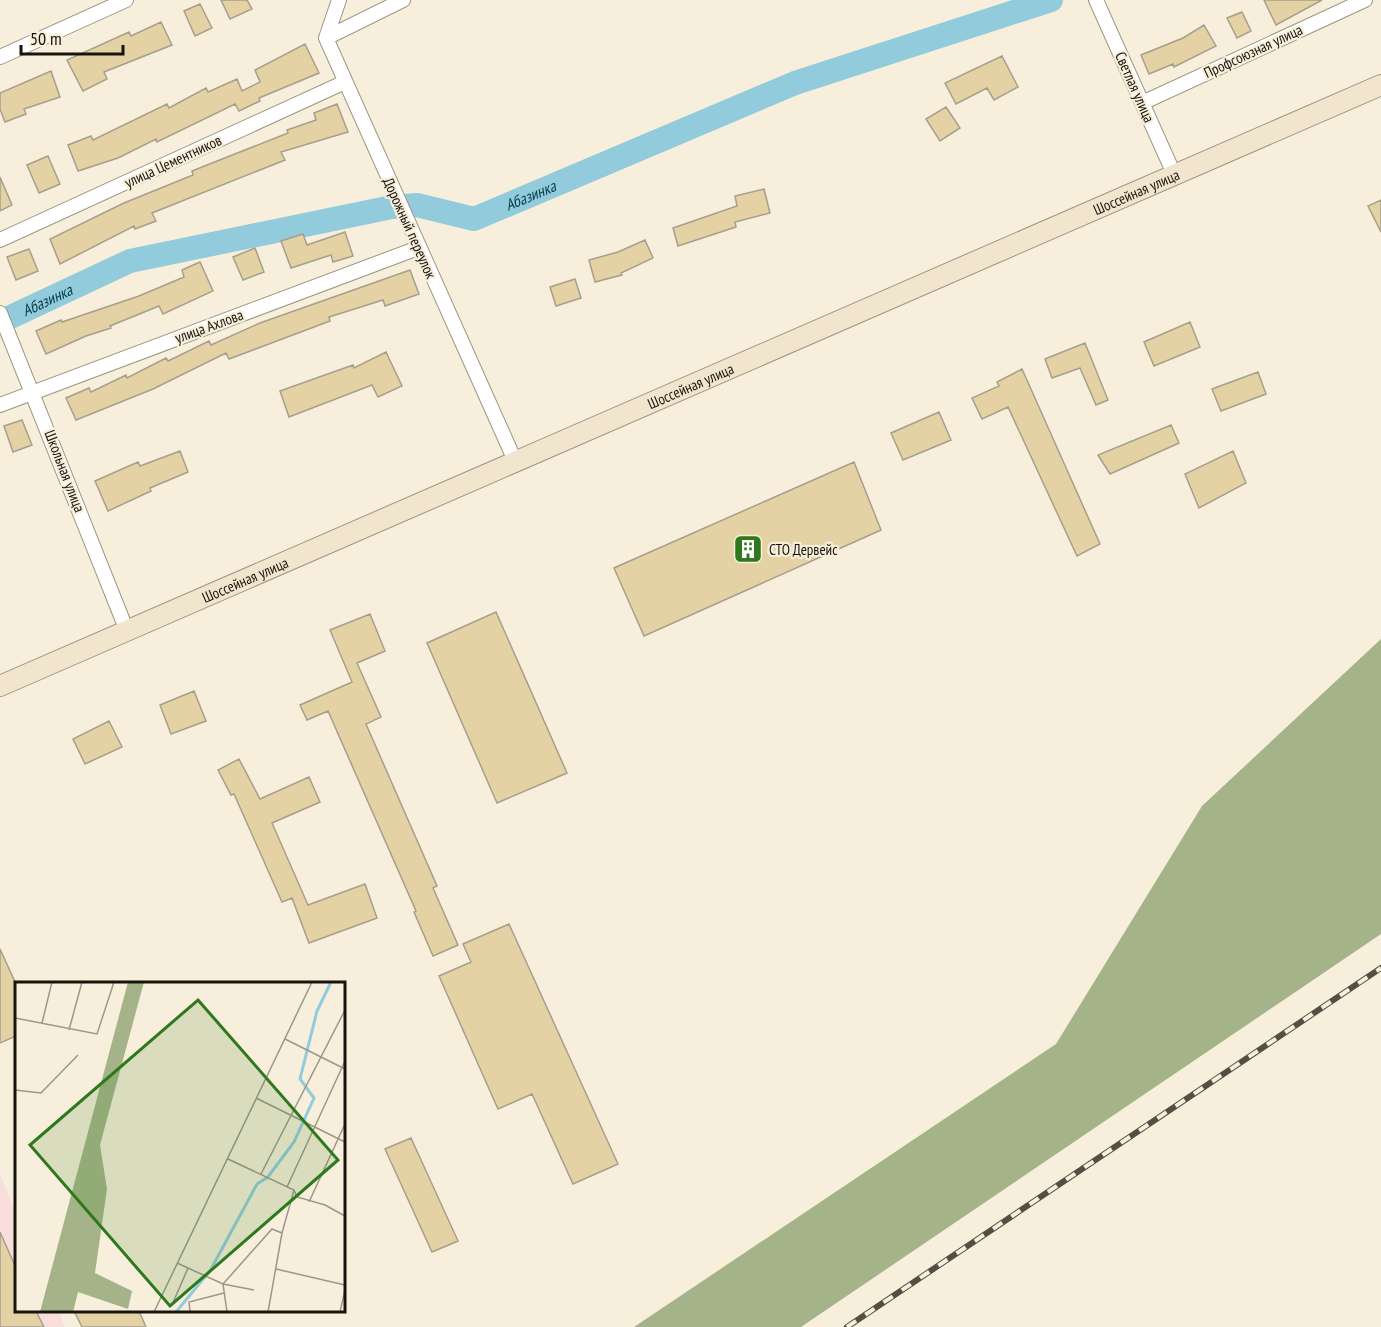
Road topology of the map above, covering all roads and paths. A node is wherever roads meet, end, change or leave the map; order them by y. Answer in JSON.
{"nodes":[{"id":1,"x":126,"y":0,"type":"edge"},
{"id":2,"x":339,"y":0,"type":"edge"},
{"id":3,"x":403,"y":0,"type":"edge"},
{"id":4,"x":1096,"y":0,"type":"edge"},
{"id":5,"x":1365,"y":0,"type":"edge"},
{"id":6,"x":326,"y":39,"type":"junction"},
{"id":7,"x":0,"y":57,"type":"edge"},
{"id":8,"x":1381,"y":79,"type":"edge"},
{"id":9,"x":345,"y":82,"type":"junction"},
{"id":10,"x":1381,"y":85,"type":"edge"},
{"id":11,"x":1142,"y":103,"type":"junction"},
{"id":12,"x":1172,"y":171,"type":"junction"},
{"id":13,"x":0,"y":240,"type":"edge"},
{"id":14,"x":418,"y":248,"type":"junction"},
{"id":15,"x":0,"y":313,"type":"edge"},
{"id":16,"x":33,"y":391,"type":"junction"},
{"id":17,"x":0,"y":405,"type":"edge"},
{"id":18,"x":512,"y":454,"type":"junction"},
{"id":19,"x":126,"y":627,"type":"junction"},
{"id":20,"x":0,"y":679,"type":"edge"},
{"id":21,"x":0,"y":686,"type":"edge"}],
"edges":[{"from":1,"to":7,"type":"street"},
{"from":2,"to":6,"type":"street"},
{"from":3,"to":6,"type":"street"},
{"from":4,"to":11,"type":"street","name":"Светлая улица"},
{"from":5,"to":11,"type":"street","name":"Профсоюзная улица"},
{"from":6,"to":9,"type":"street","name":"Дорожный переулок"},
{"from":8,"to":12,"type":"main road","name":"Шоссейная улица"},
{"from":9,"to":13,"type":"street","name":"улица Цементников"},
{"from":9,"to":14,"type":"street","name":"Дорожный переулок"},
{"from":10,"to":12,"type":"main road","name":"Шоссейная улица"},
{"from":11,"to":12,"type":"street","name":"Светлая улица"},
{"from":12,"to":18,"type":"main road","name":"Шоссейная улица"},
{"from":12,"to":19,"type":"main road","name":"Шоссейная улица"},
{"from":14,"to":16,"type":"street","name":"улица Ахлова"},
{"from":14,"to":18,"type":"street","name":"Дорожный переулок"},
{"from":15,"to":16,"type":"street","name":"Школьная улица"},
{"from":16,"to":17,"type":"street","name":"улица Ахлова"},
{"from":16,"to":19,"type":"street","name":"Школьная улица"},
{"from":18,"to":19,"type":"main road","name":"Шоссейная улица"},
{"from":19,"to":20,"type":"main road","name":"Шоссейная улица"},
{"from":19,"to":21,"type":"main road","name":"Шоссейная улица"}]}
